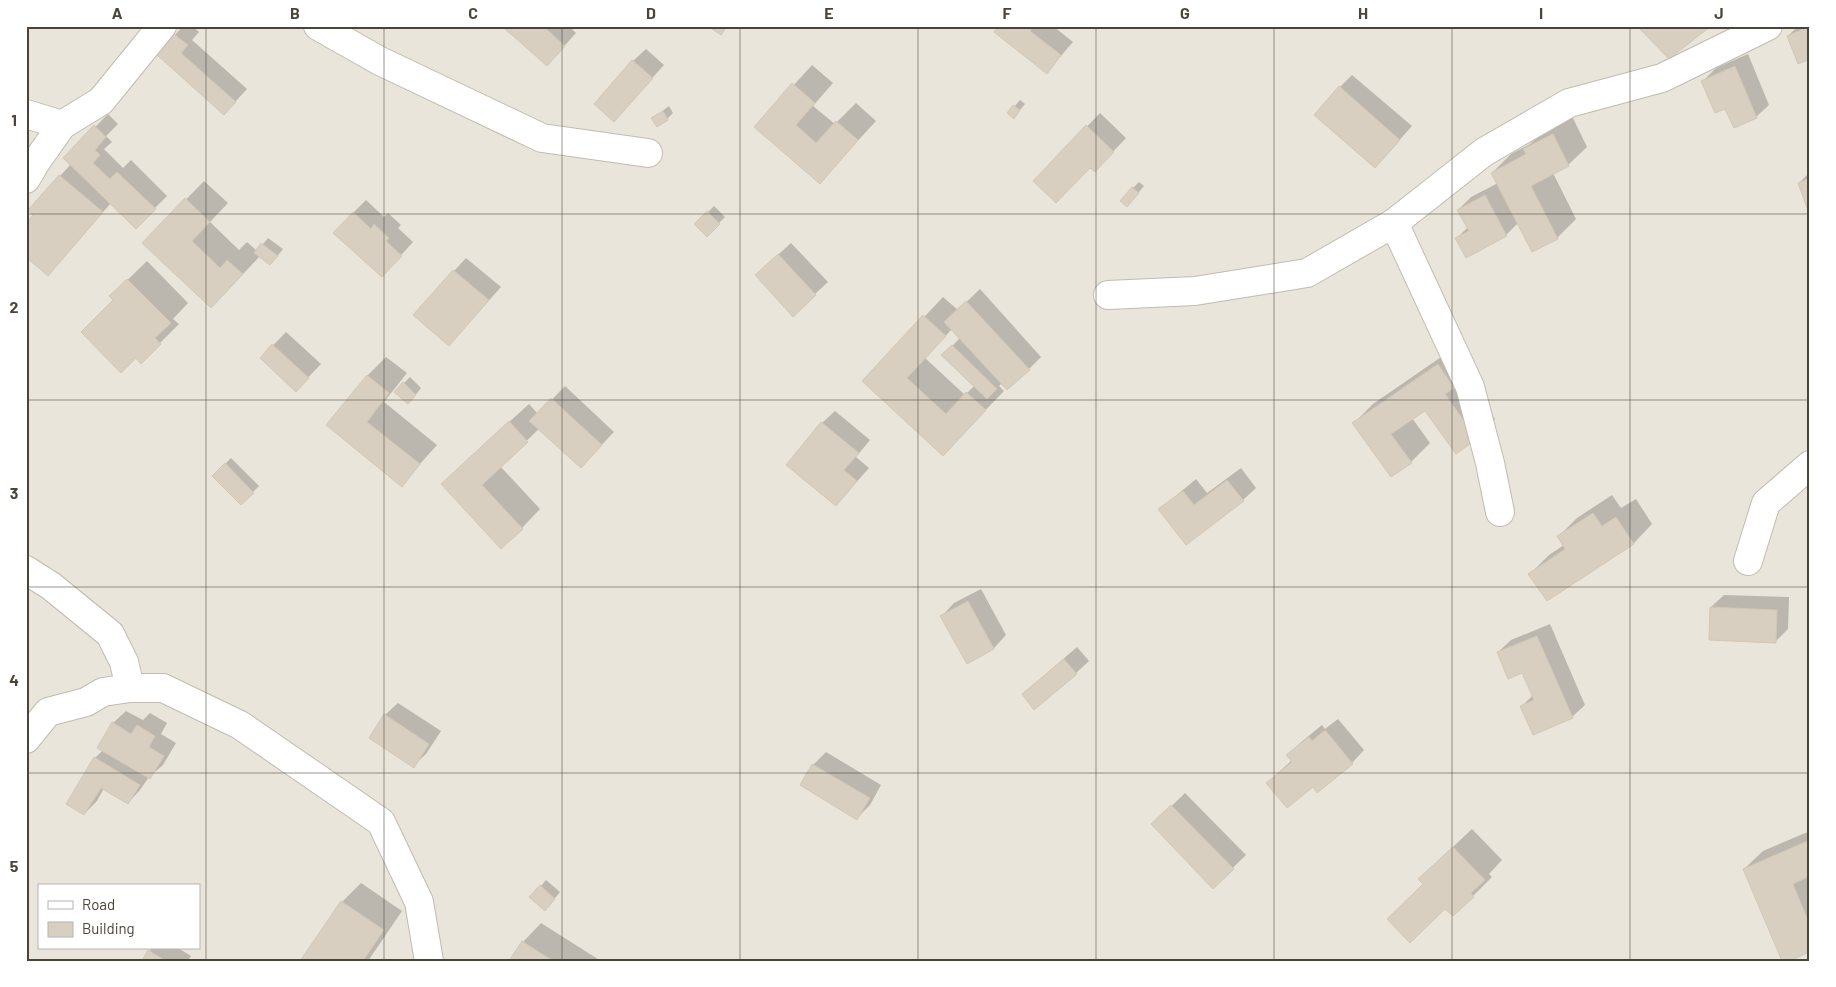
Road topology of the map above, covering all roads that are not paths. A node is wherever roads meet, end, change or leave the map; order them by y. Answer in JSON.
{"nodes":[{"id":1,"x":162,"y":26,"type":"edge"},
{"id":2,"x":318,"y":26,"type":"edge"},
{"id":3,"x":1768,"y":26,"type":"edge"},
{"id":4,"x":26,"y":114,"type":"edge"},
{"id":5,"x":62,"y":125,"type":"junction"},
{"id":6,"x":648,"y":153,"type":"dead end"},
{"id":7,"x":26,"y":179,"type":"edge"},
{"id":8,"x":1394,"y":223,"type":"junction"},
{"id":9,"x":1108,"y":295,"type":"dead end"},
{"id":10,"x":1810,"y":465,"type":"edge"},
{"id":11,"x":1500,"y":512,"type":"dead end"},
{"id":12,"x":1748,"y":560,"type":"dead end"},
{"id":13,"x":26,"y":570,"type":"edge"},
{"id":14,"x":130,"y":688,"type":"junction"},
{"id":15,"x":26,"y":739,"type":"edge"},
{"id":16,"x":429,"y":961,"type":"edge"}],
"edges":[{"from":1,"to":5,"type":"street"},
{"from":2,"to":6,"type":"street"},
{"from":3,"to":8,"type":"street"},
{"from":4,"to":5,"type":"street"},
{"from":5,"to":7,"type":"street"},
{"from":8,"to":9,"type":"street"},
{"from":8,"to":11,"type":"street"},
{"from":10,"to":12,"type":"street"},
{"from":13,"to":14,"type":"street"},
{"from":14,"to":15,"type":"street"},
{"from":14,"to":16,"type":"street"}]}
